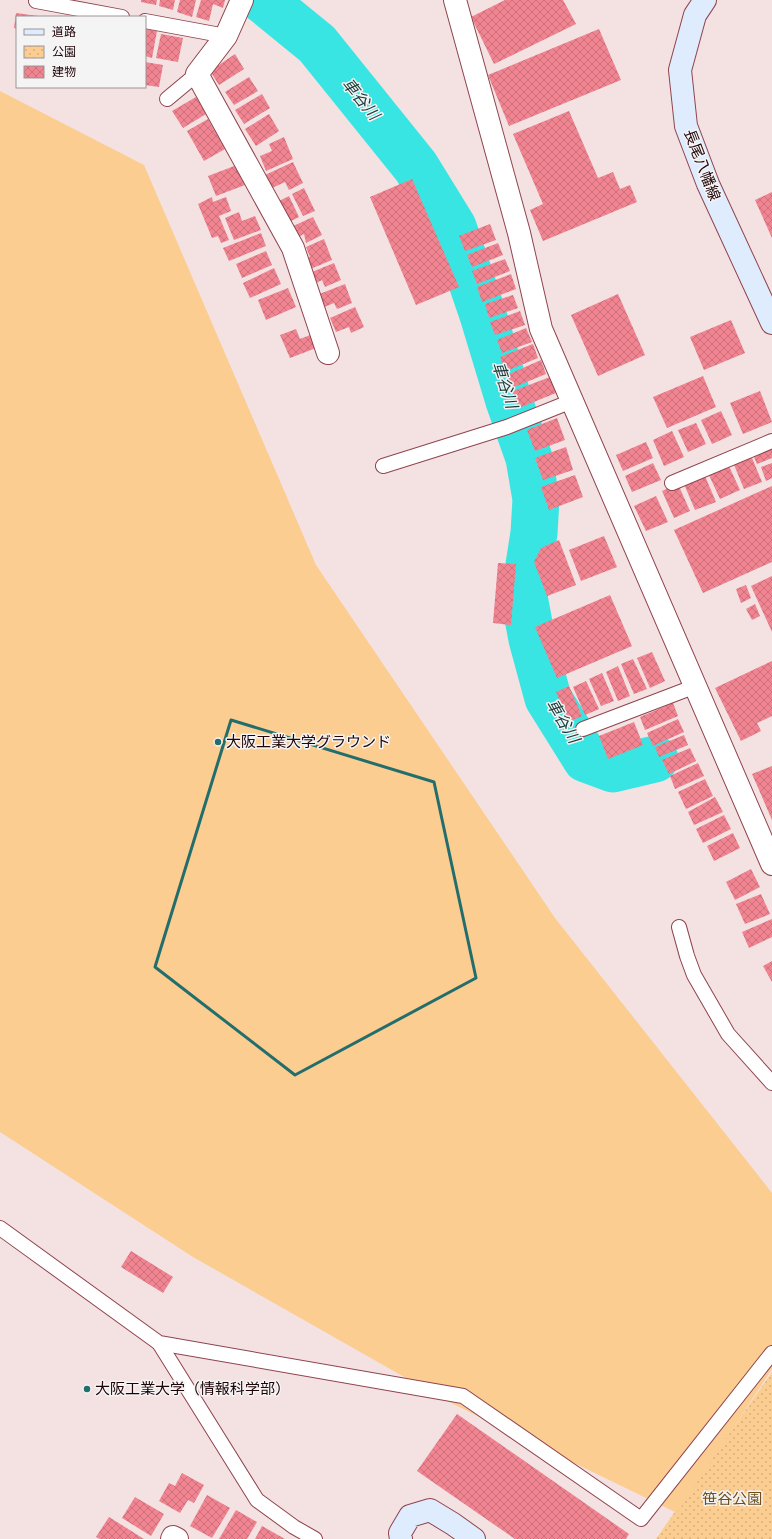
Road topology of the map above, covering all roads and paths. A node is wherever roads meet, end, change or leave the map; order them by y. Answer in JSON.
{"nodes":[{"id":1,"x":455,"y":0,"type":"edge"},
{"id":2,"x":705,"y":0,"type":"edge"},
{"id":3,"x":242,"y":1,"type":"edge"},
{"id":4,"x":36,"y":2,"type":"dead end"},
{"id":5,"x":116,"y":16,"type":"edge"},
{"id":6,"x":146,"y":21,"type":"edge"},
{"id":7,"x":226,"y":36,"type":"junction"},
{"id":8,"x":197,"y":74,"type":"junction"},
{"id":9,"x":167,"y":99,"type":"dead end"},
{"id":10,"x":772,"y":323,"type":"edge"},
{"id":11,"x":328,"y":354,"type":"dead end"},
{"id":12,"x":572,"y":401,"type":"junction"},
{"id":13,"x":772,"y":441,"type":"edge"},
{"id":14,"x":383,"y":466,"type":"dead end"},
{"id":15,"x":672,"y":483,"type":"dead end"},
{"id":16,"x":696,"y":686,"type":"junction"},
{"id":17,"x":583,"y":729,"type":"dead end"},
{"id":18,"x":772,"y":864,"type":"edge"},
{"id":19,"x":679,"y":927,"type":"dead end"},
{"id":20,"x":772,"y":1083,"type":"edge"},
{"id":21,"x":0,"y":1228,"type":"edge"},
{"id":22,"x":159,"y":1343,"type":"junction"},
{"id":23,"x":772,"y":1353,"type":"edge"},
{"id":24,"x":172,"y":1539,"type":"edge"},
{"id":25,"x":177,"y":1539,"type":"edge"},
{"id":26,"x":315,"y":1539,"type":"edge"},
{"id":27,"x":401,"y":1539,"type":"edge"},
{"id":28,"x":474,"y":1539,"type":"edge"}],
"edges":[{"from":1,"to":12,"type":"street"},
{"from":2,"to":10,"type":"main road","name":"長尾八幡線"},
{"from":3,"to":7,"type":"street"},
{"from":4,"to":5,"type":"lane"},
{"from":6,"to":7,"type":"lane"},
{"from":7,"to":8,"type":"street"},
{"from":8,"to":9,"type":"lane"},
{"from":8,"to":11,"type":"street"},
{"from":12,"to":14,"type":"lane"},
{"from":12,"to":16,"type":"street"},
{"from":13,"to":15,"type":"lane"},
{"from":16,"to":17,"type":"lane"},
{"from":16,"to":18,"type":"street"},
{"from":19,"to":20,"type":"lane"},
{"from":21,"to":22,"type":"lane"},
{"from":22,"to":23,"type":"lane"},
{"from":22,"to":26,"type":"lane"},
{"from":24,"to":25,"type":"street"},
{"from":27,"to":28,"type":"main road"}]}
